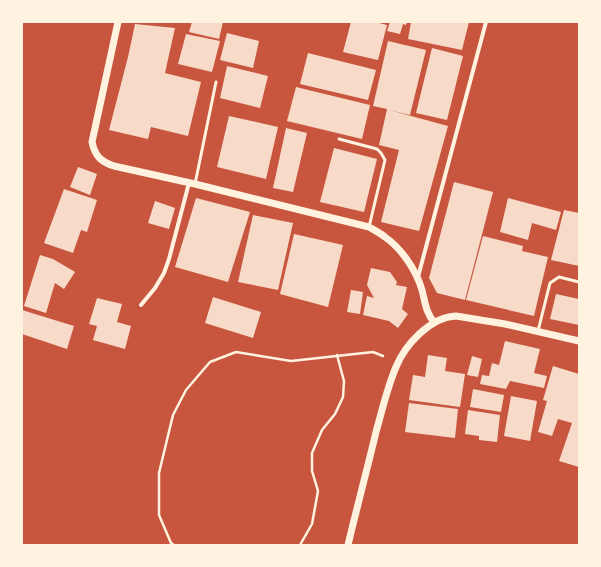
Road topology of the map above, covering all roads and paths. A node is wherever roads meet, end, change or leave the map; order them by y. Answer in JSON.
{"nodes":[{"id":1,"x":118,"y":22,"type":"edge"},
{"id":2,"x":486,"y":22,"type":"edge"},
{"id":3,"x":216,"y":82,"type":"dead end"},
{"id":4,"x":339,"y":139,"type":"dead end"},
{"id":5,"x":192,"y":183,"type":"junction"},
{"id":6,"x":369,"y":227,"type":"junction"},
{"id":7,"x":417,"y":279,"type":"junction"},
{"id":8,"x":579,"y":282,"type":"edge"},
{"id":9,"x":141,"y":305,"type":"dead end"},
{"id":10,"x":434,"y":322,"type":"junction"},
{"id":11,"x":538,"y":331,"type":"junction"},
{"id":12,"x":579,"y":341,"type":"edge"},
{"id":13,"x":337,"y":355,"type":"junction"},
{"id":14,"x":396,"y":366,"type":"junction"},
{"id":15,"x":174,"y":545,"type":"edge"},
{"id":16,"x":300,"y":545,"type":"edge"},
{"id":17,"x":348,"y":545,"type":"edge"}],
"edges":[{"from":1,"to":5,"type":"street"},
{"from":2,"to":7,"type":"street"},
{"from":3,"to":5,"type":"lane"},
{"from":4,"to":6,"type":"lane"},
{"from":5,"to":6,"type":"street"},
{"from":5,"to":9,"type":"street"},
{"from":6,"to":7,"type":"street"},
{"from":7,"to":10,"type":"street"},
{"from":8,"to":11,"type":"lane"},
{"from":10,"to":11,"type":"street"},
{"from":10,"to":14,"type":"street"},
{"from":11,"to":12,"type":"street"},
{"from":13,"to":14,"type":"path"},
{"from":13,"to":15,"type":"path"},
{"from":13,"to":16,"type":"path"},
{"from":14,"to":17,"type":"street"}]}
